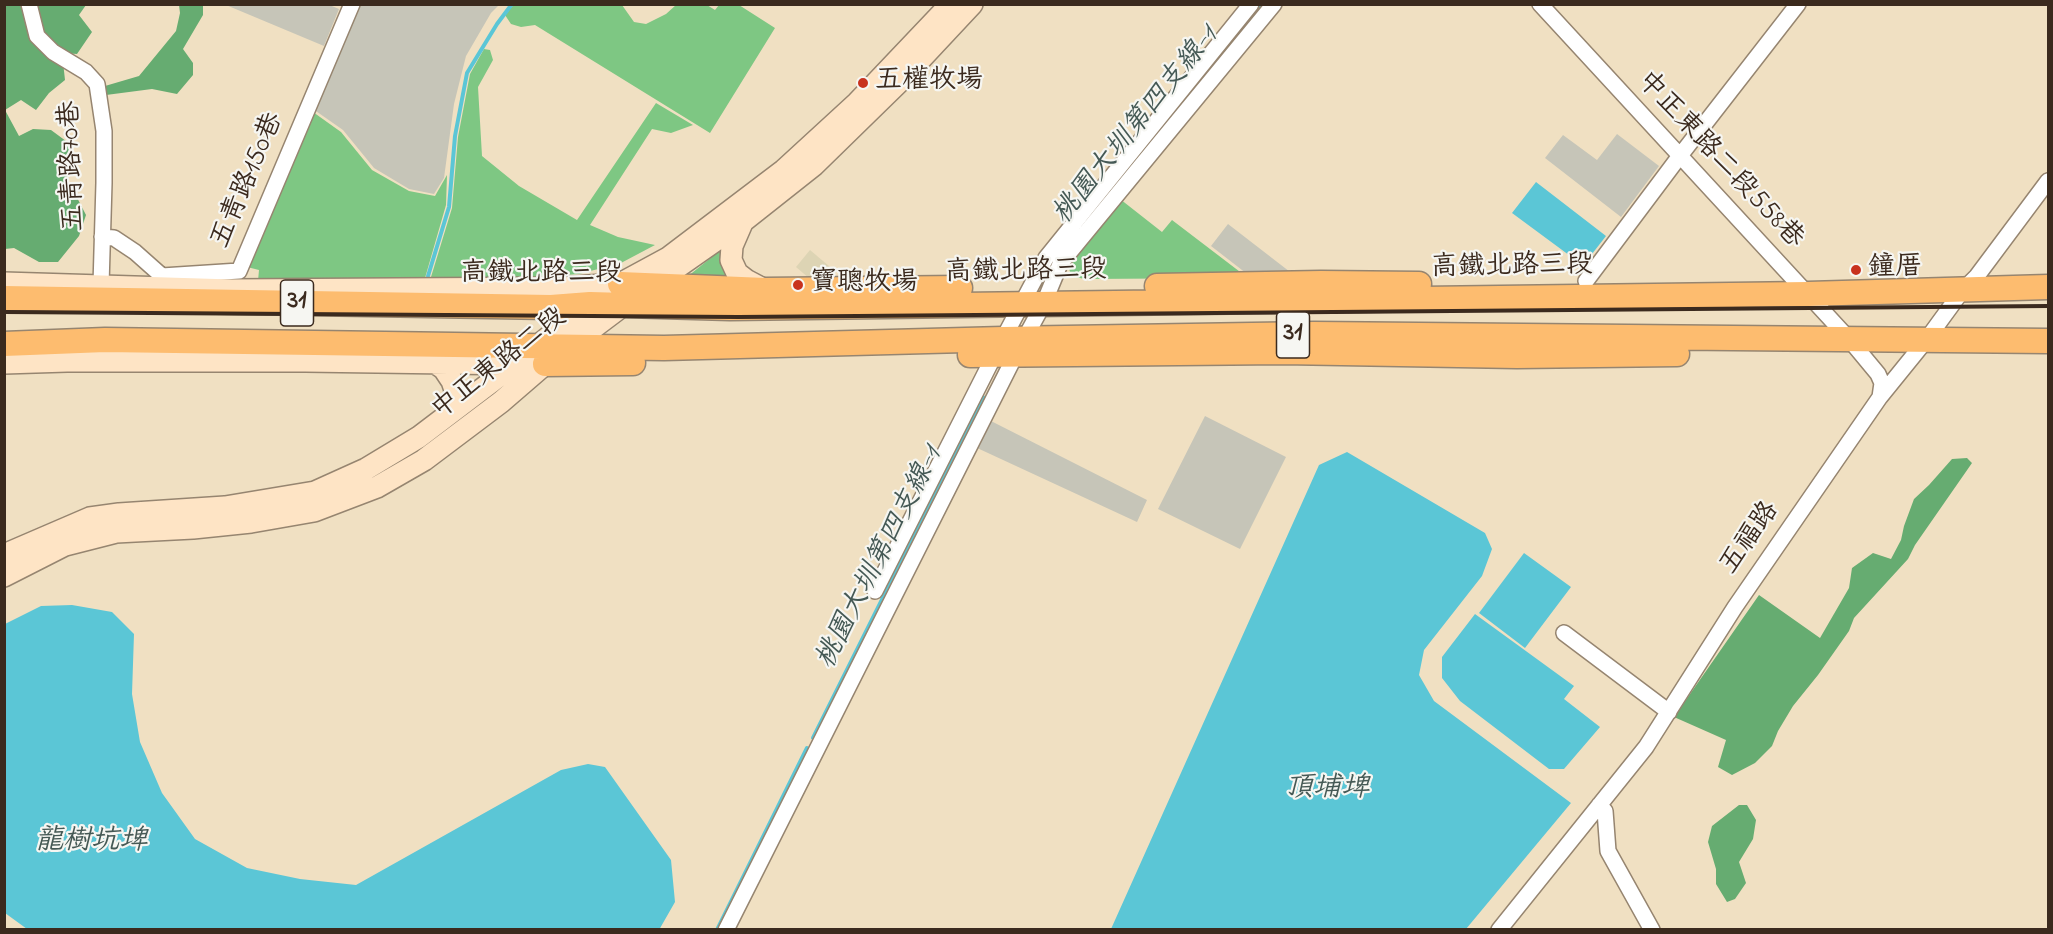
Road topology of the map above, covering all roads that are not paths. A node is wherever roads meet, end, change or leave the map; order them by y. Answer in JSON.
{"nodes":[{"id":1,"x":28,"y":4,"type":"edge"},
{"id":2,"x":352,"y":4,"type":"edge"},
{"id":3,"x":1251,"y":4,"type":"edge"},
{"id":4,"x":1274,"y":4,"type":"edge"},
{"id":5,"x":1540,"y":4,"type":"edge"},
{"id":6,"x":1798,"y":4,"type":"edge"},
{"id":7,"x":962,"y":6,"type":"edge"},
{"id":8,"x":1679,"y":157,"type":"junction"},
{"id":9,"x":2049,"y":181,"type":"edge"},
{"id":10,"x":742,"y":222,"type":"junction"},
{"id":11,"x":102,"y":237,"type":"junction"},
{"id":12,"x":2049,"y":274,"type":"edge"},
{"id":13,"x":1586,"y":281,"type":"junction"},
{"id":14,"x":4,"y":283,"type":"edge"},
{"id":15,"x":1352,"y":283,"type":"junction"},
{"id":16,"x":1970,"y":283,"type":"junction"},
{"id":17,"x":101,"y":285,"type":"junction"},
{"id":18,"x":654,"y":285,"type":"junction"},
{"id":19,"x":1801,"y":286,"type":"junction"},
{"id":20,"x":2049,"y":287,"type":"edge"},
{"id":21,"x":765,"y":290,"type":"junction"},
{"id":22,"x":621,"y":295,"type":"junction"},
{"id":23,"x":4,"y":298,"type":"edge"},
{"id":24,"x":1270,"y":301,"type":"junction"},
{"id":25,"x":590,"y":304,"type":"junction"},
{"id":26,"x":1023,"y":321,"type":"junction"},
{"id":27,"x":1373,"y":335,"type":"junction"},
{"id":28,"x":2049,"y":341,"type":"edge"},
{"id":29,"x":824,"y":343,"type":"junction"},
{"id":30,"x":4,"y":344,"type":"edge"},
{"id":31,"x":570,"y":346,"type":"junction"},
{"id":32,"x":1855,"y":346,"type":"junction"},
{"id":33,"x":1922,"y":346,"type":"junction"},
{"id":34,"x":1283,"y":352,"type":"junction"},
{"id":35,"x":2049,"y":353,"type":"edge"},
{"id":36,"x":871,"y":354,"type":"junction"},
{"id":37,"x":541,"y":355,"type":"junction"},
{"id":38,"x":434,"y":362,"type":"junction"},
{"id":39,"x":4,"y":363,"type":"edge"},
{"id":40,"x":515,"y":364,"type":"junction"},
{"id":41,"x":1880,"y":397,"type":"junction"},
{"id":42,"x":453,"y":411,"type":"junction"},
{"id":43,"x":4,"y":559,"type":"edge"},
{"id":44,"x":4,"y":576,"type":"edge"},
{"id":45,"x":875,"y":591,"type":"dead end"},
{"id":46,"x":1564,"y":633,"type":"dead end"},
{"id":47,"x":1669,"y":712,"type":"junction"},
{"id":48,"x":1599,"y":805,"type":"junction"},
{"id":49,"x":726,"y":930,"type":"edge"},
{"id":50,"x":1499,"y":930,"type":"edge"},
{"id":51,"x":1652,"y":930,"type":"edge"}],
"edges":[{"from":1,"to":11,"type":"street","name":"五青路70巷"},
{"from":2,"to":11,"type":"street","name":"五青路150巷"},
{"from":3,"to":26,"type":"street"},
{"from":4,"to":26,"type":"street"},
{"from":5,"to":8,"type":"street","name":"中正東路二段558巷"},
{"from":6,"to":8,"type":"street"},
{"from":7,"to":10,"type":"main road","name":"中正東路二段"},
{"from":7,"to":22,"type":"main road","name":"中正東路二段"},
{"from":8,"to":13,"type":"street"},
{"from":8,"to":19,"type":"street","name":"中正東路二段558巷"},
{"from":9,"to":16,"type":"street","name":"五福路"},
{"from":10,"to":18,"type":"main road","name":"中正東路二段"},
{"from":10,"to":21,"type":"main road"},
{"from":11,"to":17,"type":"street","name":"五青路70巷"},
{"from":12,"to":16,"type":"main road","name":"高鐵北路三段"},
{"from":13,"to":15,"type":"main road","name":"高鐵北路三段"},
{"from":13,"to":19,"type":"main road","name":"高鐵北路三段"},
{"from":14,"to":17,"type":"main road","name":"高鐵北路三段"},
{"from":15,"to":24,"type":"main road"},
{"from":15,"to":26,"type":"main road","name":"高鐵北路三段"},
{"from":16,"to":19,"type":"main road","name":"高鐵北路三段","number":"31"},
{"from":16,"to":20,"type":"main road","name":"高鐵北路三段","number":"31"},
{"from":16,"to":33,"type":"street","name":"五福路"},
{"from":17,"to":22,"type":"main road","name":"高鐵北路三段"},
{"from":18,"to":21,"type":"main road","name":"高鐵北路三段"},
{"from":18,"to":22,"type":"main road","name":"高鐵北路三段"},
{"from":19,"to":24,"type":"main road","name":"高鐵北路三段","number":"31"},
{"from":19,"to":32,"type":"street","name":"中正東路二段558巷"},
{"from":21,"to":26,"type":"main road","name":"高鐵北路三段"},
{"from":22,"to":25,"type":"main road","name":"高鐵北路三段","number":"31"},
{"from":22,"to":26,"type":"main road","name":"高鐵北路三段","number":"31"},
{"from":22,"to":31,"type":"main road","name":"中正東路二段"},
{"from":23,"to":25,"type":"main road","name":"高鐵北路三段","number":"31"},
{"from":24,"to":26,"type":"main road","name":"高鐵北路三段","number":"31"},
{"from":25,"to":37,"type":"main road","name":"中正東路二段"},
{"from":26,"to":27,"type":"main road","name":"高鐵北路三段","number":"31"},
{"from":26,"to":29,"type":"main road","name":"高鐵北路三段","number":"31"},
{"from":26,"to":34,"type":"main road","name":"高鐵北路三段"},
{"from":26,"to":36,"type":"main road","name":"高鐵北路三段"},
{"from":26,"to":45,"type":"street"},
{"from":26,"to":49,"type":"street"},
{"from":27,"to":32,"type":"main road","name":"高鐵北路三段","number":"31"},
{"from":27,"to":34,"type":"main road"},
{"from":28,"to":33,"type":"main road","name":"高鐵北路三段"},
{"from":29,"to":31,"type":"main road","name":"高鐵北路三段","number":"31"},
{"from":29,"to":36,"type":"main road"},
{"from":30,"to":37,"type":"main road","name":"高鐵北路三段","number":"31"},
{"from":31,"to":37,"type":"main road","name":"高鐵北路三段","number":"31"},
{"from":32,"to":33,"type":"main road","name":"高鐵北路三段"},
{"from":32,"to":34,"type":"main road","name":"高鐵北路三段"},
{"from":32,"to":41,"type":"street","name":"中正東路二段558巷"},
{"from":33,"to":35,"type":"main road","name":"高鐵北路三段"},
{"from":33,"to":41,"type":"street","name":"五福路"},
{"from":36,"to":37,"type":"main road","name":"高鐵北路三段"},
{"from":37,"to":40,"type":"main road","name":"高鐵北路三段"},
{"from":37,"to":44,"type":"main road","name":"中正東路二段"},
{"from":38,"to":39,"type":"main road","name":"高鐵北路三段"},
{"from":38,"to":40,"type":"main road","name":"高鐵北路三段"},
{"from":38,"to":42,"type":"main road"},
{"from":40,"to":42,"type":"main road","name":"中正東路二段"},
{"from":41,"to":47,"type":"street","name":"五福路"},
{"from":42,"to":43,"type":"main road","name":"中正東路二段"},
{"from":46,"to":47,"type":"street"},
{"from":47,"to":48,"type":"street","name":"五福路"},
{"from":48,"to":50,"type":"street","name":"五福路"},
{"from":48,"to":51,"type":"street"}]}
